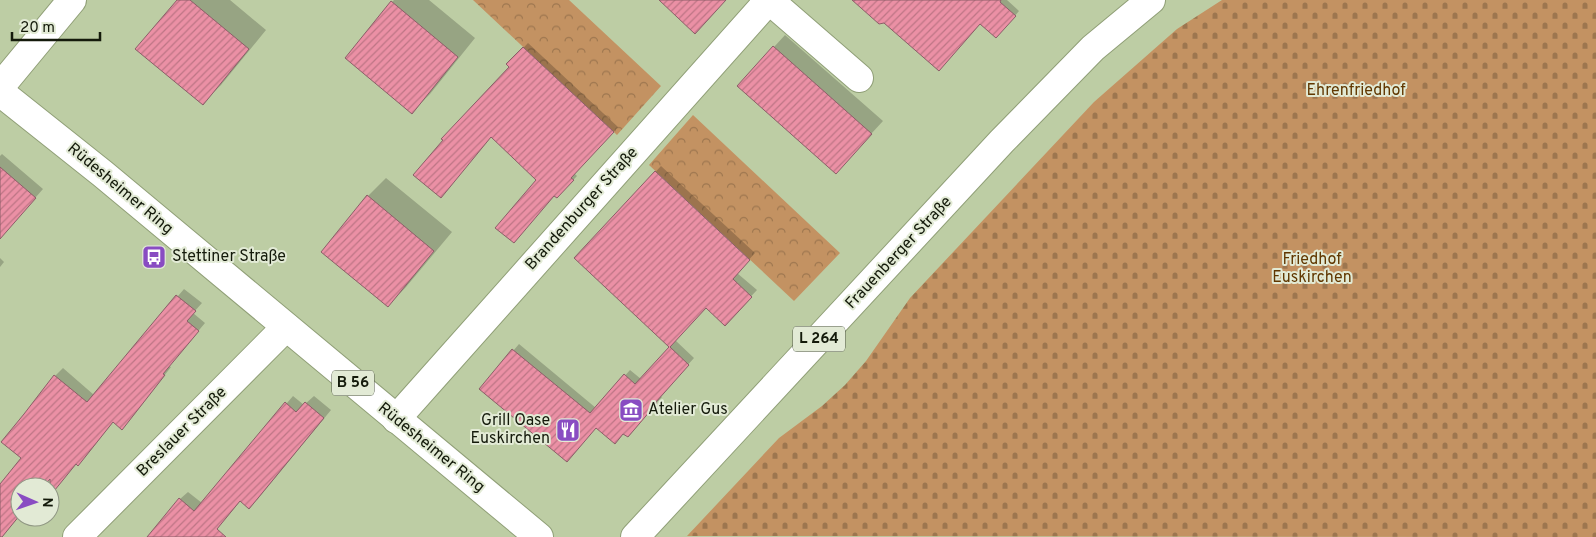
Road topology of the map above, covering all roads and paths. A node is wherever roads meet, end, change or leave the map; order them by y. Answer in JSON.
{"nodes":[{"id":1,"x":72,"y":0,"type":"edge"},
{"id":2,"x":769,"y":0,"type":"edge"},
{"id":3,"x":1151,"y":0,"type":"edge"},
{"id":4,"x":859,"y":78,"type":"dead end"},
{"id":5,"x":0,"y":87,"type":"edge"},
{"id":6,"x":0,"y":92,"type":"edge"},
{"id":7,"x":286,"y":327,"type":"junction"},
{"id":8,"x":396,"y":419,"type":"junction"},
{"id":9,"x":77,"y":537,"type":"edge"},
{"id":10,"x":539,"y":537,"type":"edge"},
{"id":11,"x":635,"y":537,"type":"edge"}],
"edges":[{"from":1,"to":5,"type":"main road"},
{"from":2,"to":4,"type":"main road","name":"Brandenburger Straße"},
{"from":2,"to":8,"type":"main road","name":"Brandenburger Straße"},
{"from":3,"to":11,"type":"main road","name":"Frauenberger Straße","number":"L 264"},
{"from":6,"to":7,"type":"main road","name":"Rüdesheimer Ring","number":"B 56"},
{"from":7,"to":8,"type":"main road","name":"Rüdesheimer Ring","number":"B 56"},
{"from":7,"to":9,"type":"main road","name":"Breslauer Straße"},
{"from":8,"to":10,"type":"main road","name":"Rüdesheimer Ring","number":"B 56"}]}
